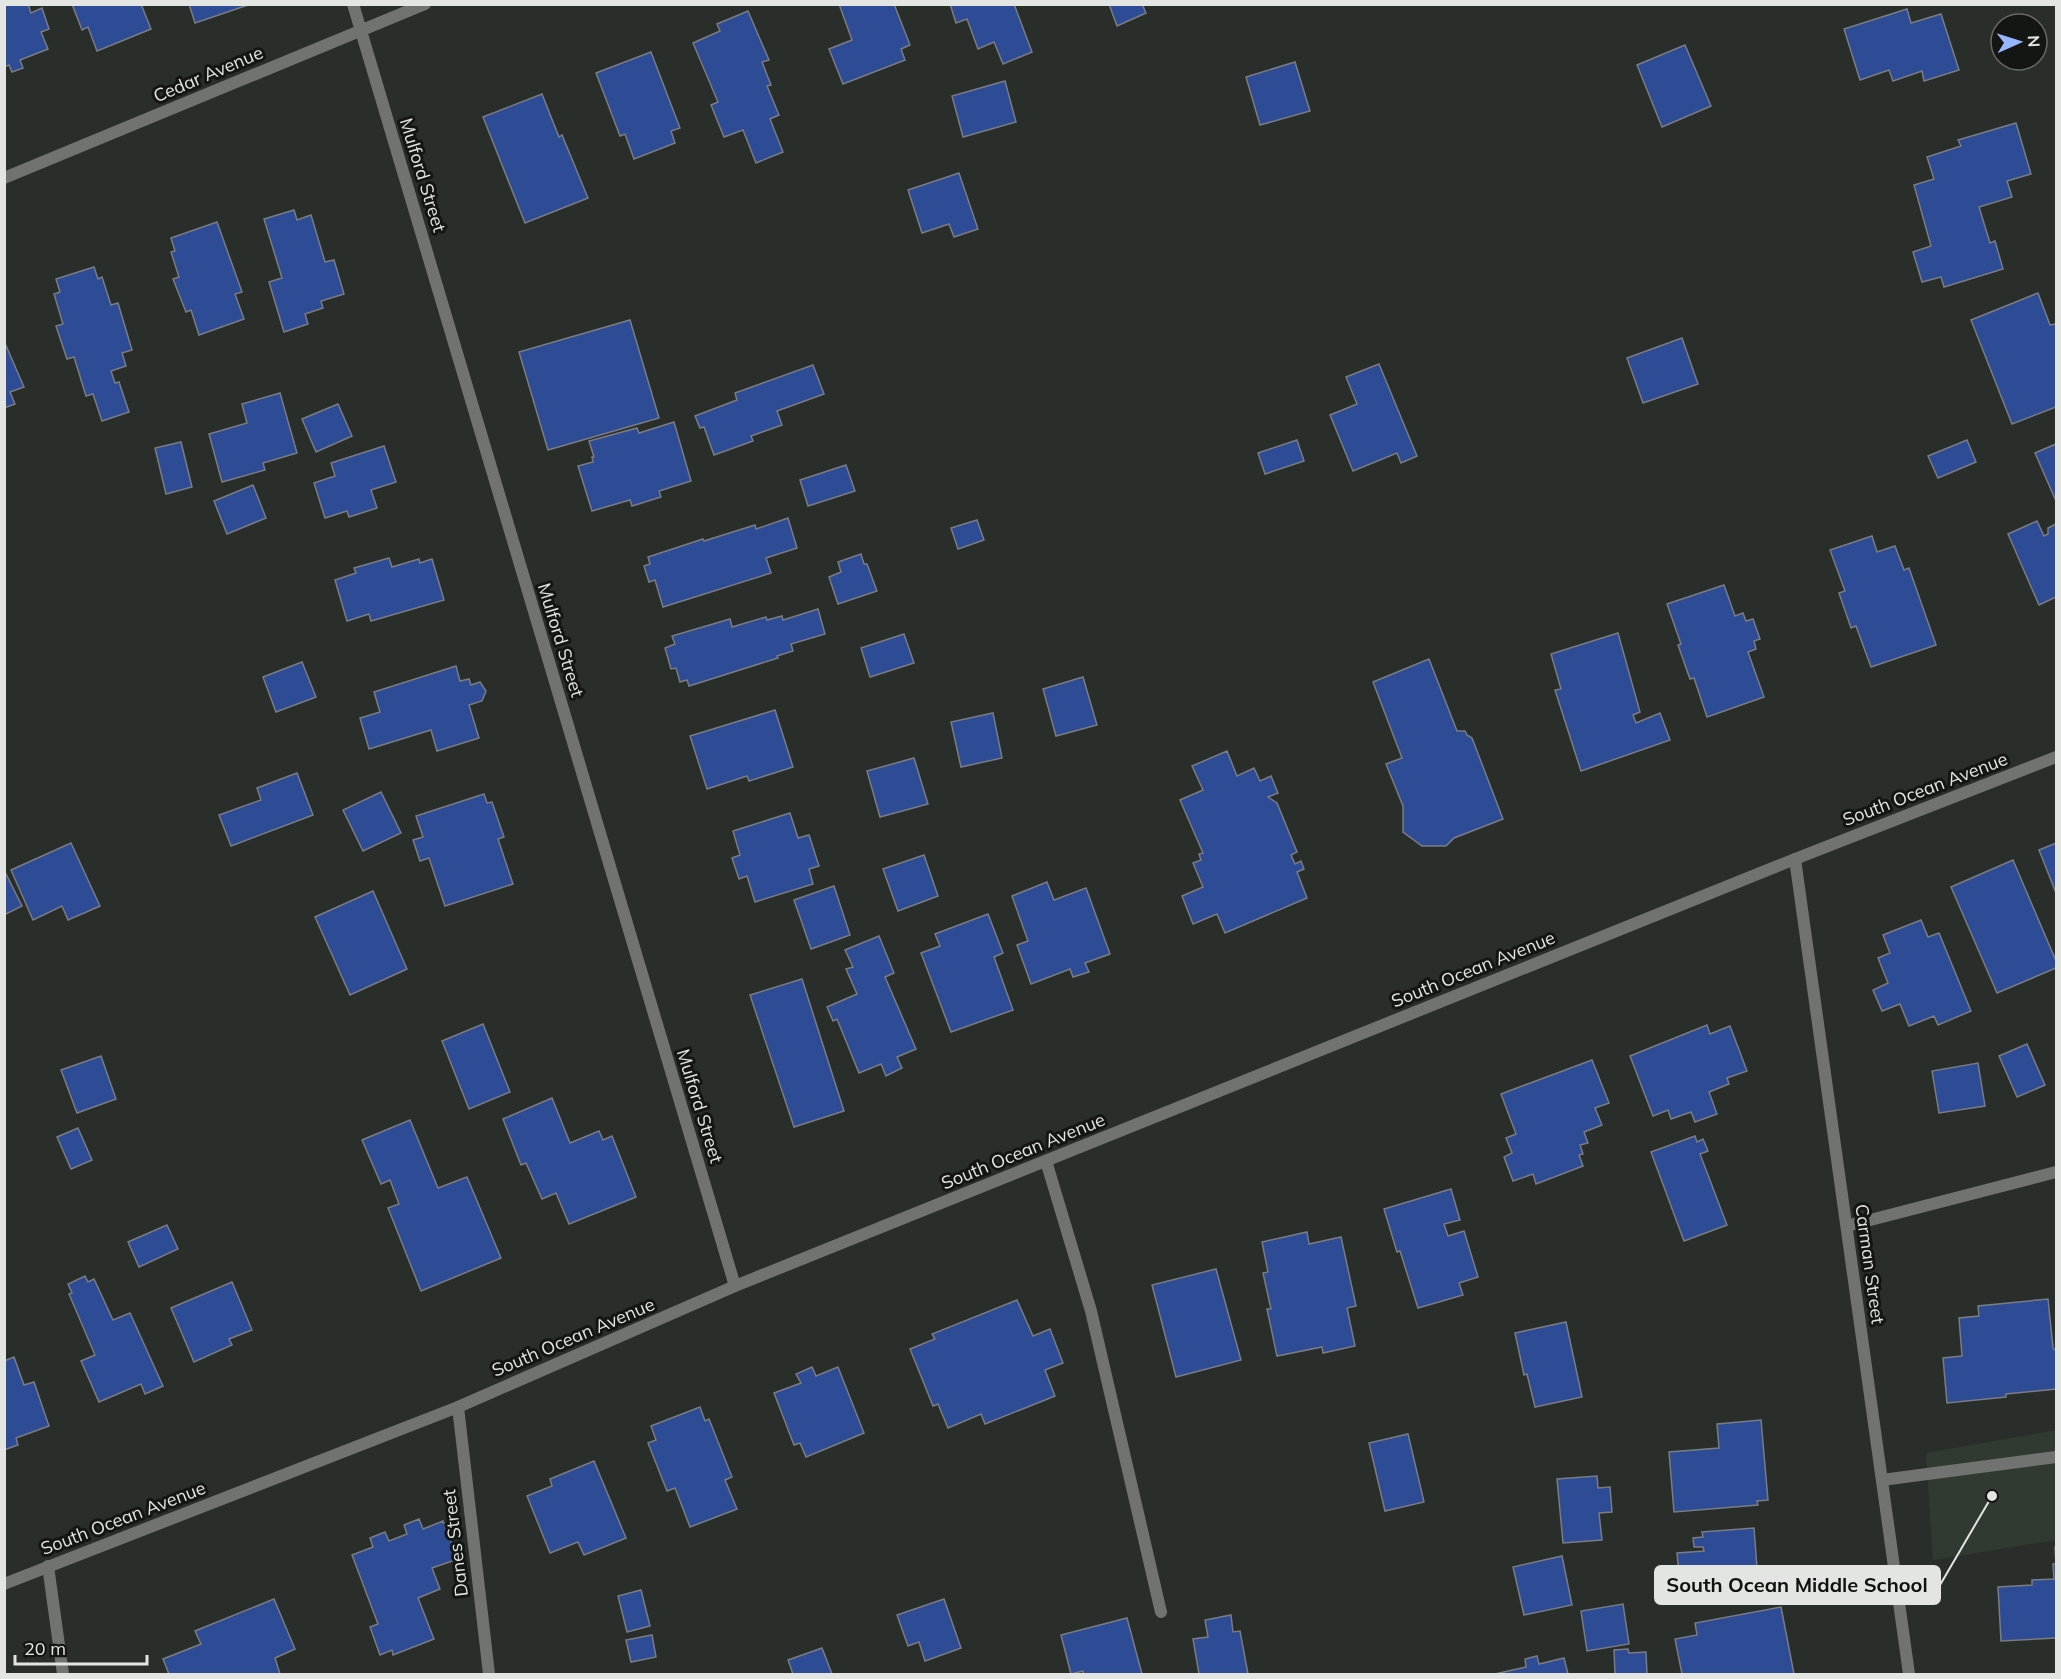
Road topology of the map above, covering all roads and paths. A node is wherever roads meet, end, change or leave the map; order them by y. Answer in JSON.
{"nodes":[{"id":1,"x":353,"y":4,"type":"edge"},
{"id":2,"x":425,"y":4,"type":"edge"},
{"id":3,"x":360,"y":30,"type":"junction"},
{"id":4,"x":4,"y":178,"type":"edge"},
{"id":5,"x":2056,"y":757,"type":"edge"},
{"id":6,"x":1795,"y":859,"type":"junction"},
{"id":7,"x":1046,"y":1161,"type":"junction"},
{"id":8,"x":2056,"y":1172,"type":"edge"},
{"id":9,"x":1847,"y":1226,"type":"junction"},
{"id":10,"x":735,"y":1286,"type":"junction"},
{"id":11,"x":458,"y":1407,"type":"junction"},
{"id":12,"x":2056,"y":1457,"type":"edge"},
{"id":13,"x":1882,"y":1480,"type":"junction"},
{"id":14,"x":48,"y":1566,"type":"junction"},
{"id":15,"x":4,"y":1584,"type":"edge"},
{"id":16,"x":1161,"y":1612,"type":"dead end"},
{"id":17,"x":63,"y":1674,"type":"edge"},
{"id":18,"x":489,"y":1674,"type":"edge"},
{"id":19,"x":1909,"y":1674,"type":"edge"}],
"edges":[{"from":1,"to":3,"type":"street","name":"Mulford Street"},
{"from":2,"to":3,"type":"street","name":"Cedar Avenue"},
{"from":3,"to":4,"type":"street","name":"Cedar Avenue"},
{"from":3,"to":10,"type":"street","name":"Mulford Street"},
{"from":5,"to":6,"type":"street","name":"South Ocean Avenue"},
{"from":6,"to":7,"type":"street","name":"South Ocean Avenue"},
{"from":6,"to":9,"type":"street","name":"Carman Street"},
{"from":7,"to":10,"type":"street","name":"South Ocean Avenue"},
{"from":7,"to":16,"type":"street"},
{"from":8,"to":9,"type":"street"},
{"from":9,"to":13,"type":"street","name":"Carman Street"},
{"from":10,"to":11,"type":"street","name":"South Ocean Avenue"},
{"from":11,"to":14,"type":"street","name":"South Ocean Avenue"},
{"from":11,"to":18,"type":"street","name":"Danes Street"},
{"from":12,"to":13,"type":"street"},
{"from":13,"to":19,"type":"street","name":"Carman Street"},
{"from":14,"to":15,"type":"street","name":"South Ocean Avenue"},
{"from":14,"to":17,"type":"street"}]}
